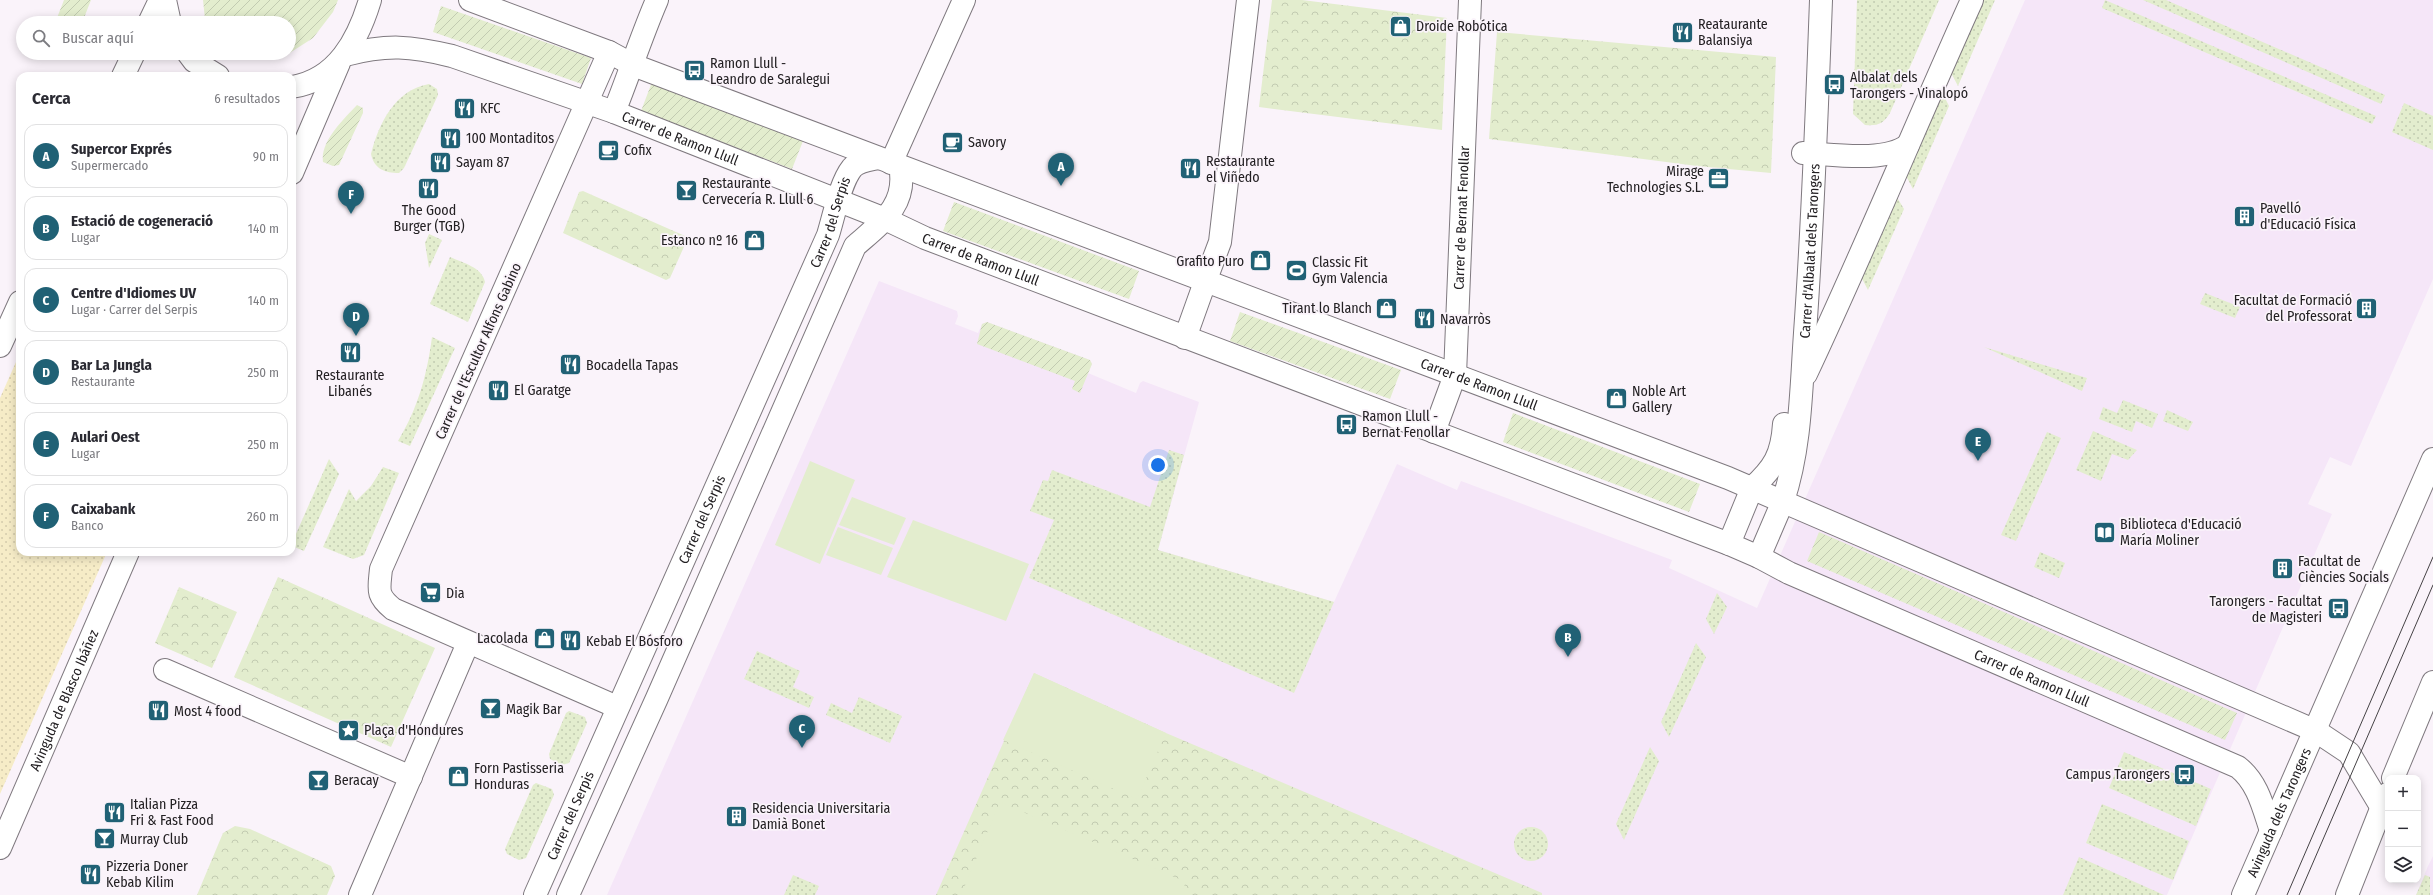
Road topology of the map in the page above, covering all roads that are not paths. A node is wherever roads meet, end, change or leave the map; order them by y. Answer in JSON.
{"nodes":[{"id":1,"x":160,"y":0,"type":"edge"},
{"id":2,"x":165,"y":0,"type":"edge"},
{"id":3,"x":370,"y":0,"type":"edge"},
{"id":4,"x":470,"y":0,"type":"edge"},
{"id":5,"x":657,"y":0,"type":"edge"},
{"id":6,"x":964,"y":0,"type":"edge"},
{"id":7,"x":1248,"y":0,"type":"edge"},
{"id":8,"x":1470,"y":0,"type":"edge"},
{"id":9,"x":1808,"y":0,"type":"edge"},
{"id":10,"x":1821,"y":0,"type":"edge"},
{"id":11,"x":1972,"y":0,"type":"edge"},
{"id":12,"x":152,"y":16,"type":"edge"},
{"id":13,"x":166,"y":16,"type":"edge"},
{"id":14,"x":609,"y":52,"type":"junction"},
{"id":15,"x":342,"y":59,"type":"junction"},
{"id":16,"x":131,"y":60,"type":"edge"},
{"id":17,"x":193,"y":60,"type":"edge"},
{"id":18,"x":633,"y":65,"type":"junction"},
{"id":19,"x":125,"y":72,"type":"edge"},
{"id":20,"x":212,"y":72,"type":"edge"},
{"id":21,"x":296,"y":87,"type":"edge"},
{"id":22,"x":588,"y":103,"type":"junction"},
{"id":23,"x":614,"y":112,"type":"junction"},
{"id":24,"x":1908,"y":145,"type":"junction"},
{"id":25,"x":1809,"y":153,"type":"junction"},
{"id":26,"x":890,"y":162,"type":"junction"},
{"id":27,"x":296,"y":164,"type":"edge"},
{"id":28,"x":838,"y":202,"type":"junction"},
{"id":29,"x":885,"y":219,"type":"junction"},
{"id":30,"x":1205,"y":282,"type":"junction"},
{"id":31,"x":16,"y":311,"type":"edge"},
{"id":32,"x":1185,"y":338,"type":"junction"},
{"id":33,"x":0,"y":346,"type":"edge"},
{"id":34,"x":1455,"y":375,"type":"junction"},
{"id":35,"x":1801,"y":385,"type":"junction"},
{"id":36,"x":1434,"y":432,"type":"junction"},
{"id":37,"x":2433,"y":459,"type":"edge"},
{"id":38,"x":1752,"y":488,"type":"junction"},
{"id":39,"x":1782,"y":501,"type":"junction"},
{"id":40,"x":1729,"y":544,"type":"junction"},
{"id":41,"x":126,"y":556,"type":"edge"},
{"id":42,"x":1760,"y":557,"type":"junction"},
{"id":43,"x":468,"y":643,"type":"junction"},
{"id":44,"x":165,"y":670,"type":"dead end"},
{"id":45,"x":2433,"y":682,"type":"edge"},
{"id":46,"x":617,"y":707,"type":"junction"},
{"id":47,"x":2316,"y":731,"type":"junction"},
{"id":48,"x":2394,"y":775,"type":"edge"},
{"id":49,"x":411,"y":777,"type":"junction"},
{"id":50,"x":2385,"y":799,"type":"edge"},
{"id":51,"x":2271,"y":831,"type":"junction"},
{"id":52,"x":0,"y":848,"type":"edge"},
{"id":53,"x":360,"y":895,"type":"edge"},
{"id":54,"x":535,"y":895,"type":"edge"},
{"id":55,"x":568,"y":895,"type":"edge"},
{"id":56,"x":2243,"y":895,"type":"edge"},
{"id":57,"x":2347,"y":895,"type":"edge"}],
"edges":[{"from":1,"to":12,"type":"main road"},
{"from":2,"to":13,"type":"main road"},
{"from":3,"to":15,"type":"main road"},
{"from":4,"to":14,"type":"main road","name":"Carrer de Ramon Llull"},
{"from":5,"to":18,"type":"main road"},
{"from":6,"to":26,"type":"main road","name":"Carrer del Serpis"},
{"from":7,"to":30,"type":"main road"},
{"from":8,"to":34,"type":"main road","name":"Carrer de Bernat Fenollar"},
{"from":9,"to":25,"type":"main road","name":"Carrer d'Albalat dels Tarongers"},
{"from":10,"to":25,"type":"main road","name":"Carrer d'Albalat dels Tarongers"},
{"from":11,"to":24,"type":"main road"},
{"from":14,"to":18,"type":"main road","name":"Carrer de Ramon Llull"},
{"from":14,"to":22,"type":"main road","name":"Carrer de l'Escultor Alfons Gabino"},
{"from":15,"to":21,"type":"main road"},
{"from":15,"to":22,"type":"main road","name":"Carrer de Ramon Llull"},
{"from":15,"to":27,"type":"main road"},
{"from":16,"to":19,"type":"main road"},
{"from":17,"to":20,"type":"main road"},
{"from":18,"to":23,"type":"main road"},
{"from":18,"to":26,"type":"main road","name":"Carrer de Ramon Llull"},
{"from":22,"to":23,"type":"main road","name":"Carrer de Ramon Llull"},
{"from":22,"to":43,"type":"main road","name":"Carrer de l'Escultor Alfons Gabino"},
{"from":23,"to":28,"type":"main road","name":"Carrer de Ramon Llull"},
{"from":24,"to":25,"type":"main road"},
{"from":24,"to":35,"type":"main road"},
{"from":25,"to":35,"type":"main road","name":"Carrer d'Albalat dels Tarongers"},
{"from":25,"to":38,"type":"main road","name":"Carrer d'Albalat dels Tarongers"},
{"from":26,"to":28,"type":"main road","name":"Carrer del Serpis"},
{"from":26,"to":29,"type":"main road","name":"Carrer del Serpis"},
{"from":26,"to":30,"type":"main road","name":"Carrer de Ramon Llull"},
{"from":28,"to":29,"type":"main road","name":"Carrer de Ramon Llull"},
{"from":28,"to":46,"type":"main road","name":"Carrer del Serpis"},
{"from":29,"to":32,"type":"main road","name":"Carrer de Ramon Llull"},
{"from":29,"to":55,"type":"main road","name":"Carrer del Serpis"},
{"from":30,"to":32,"type":"main road"},
{"from":30,"to":34,"type":"main road","name":"Carrer de Ramon Llull"},
{"from":31,"to":33,"type":"main road"},
{"from":32,"to":36,"type":"main road","name":"Carrer de Ramon Llull"},
{"from":34,"to":36,"type":"main road","name":"Carrer de Bernat Fenollar"},
{"from":34,"to":38,"type":"main road","name":"Carrer de Ramon Llull"},
{"from":35,"to":39,"type":"main road","name":"Carrer d'Albalat dels Tarongers"},
{"from":36,"to":40,"type":"main road","name":"Carrer de Ramon Llull"},
{"from":37,"to":47,"type":"main road","name":"Avinguda dels Tarongers"},
{"from":38,"to":39,"type":"main road","name":"Carrer de Ramon Llull"},
{"from":38,"to":40,"type":"main road"},
{"from":39,"to":42,"type":"main road"},
{"from":39,"to":47,"type":"main road","name":"Carrer de Ramon Llull"},
{"from":40,"to":42,"type":"main road","name":"Carrer de Ramon Llull"},
{"from":41,"to":52,"type":"main road","name":"Avinguda de Blasco Ibáñez"},
{"from":42,"to":51,"type":"main road","name":"Carrer de Ramon Llull"},
{"from":43,"to":46,"type":"main road"},
{"from":43,"to":49,"type":"main road"},
{"from":44,"to":49,"type":"main road"},
{"from":45,"to":48,"type":"main road"},
{"from":46,"to":54,"type":"main road","name":"Carrer del Serpis"},
{"from":47,"to":50,"type":"main road","name":"Avinguda dels Tarongers"},
{"from":47,"to":51,"type":"main road","name":"Avinguda dels Tarongers"},
{"from":49,"to":53,"type":"main road"},
{"from":50,"to":57,"type":"main road","name":"Avinguda dels Tarongers"},
{"from":51,"to":56,"type":"main road","name":"Avinguda dels Tarongers"}]}
